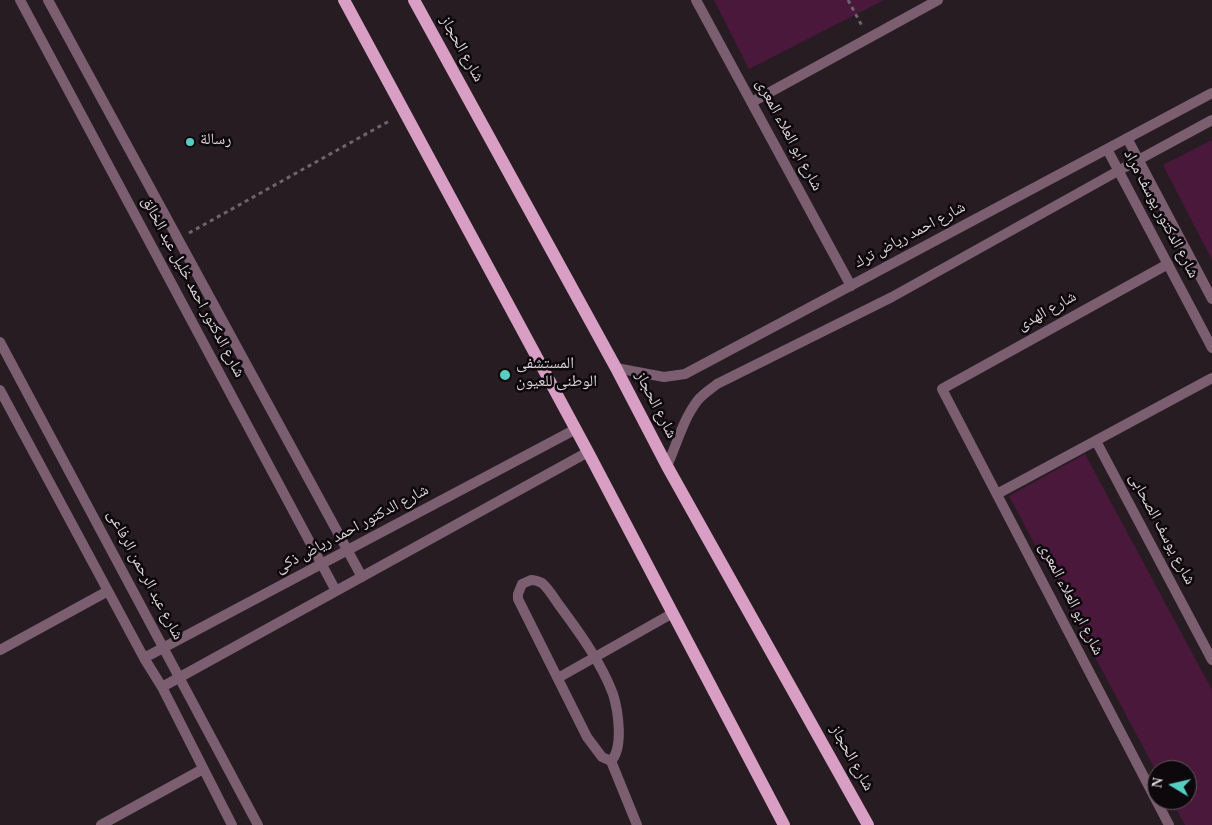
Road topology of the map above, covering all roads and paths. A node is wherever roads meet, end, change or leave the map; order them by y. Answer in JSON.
{"nodes":[{"id":1,"x":20,"y":0,"type":"edge"},
{"id":2,"x":48,"y":0,"type":"edge"},
{"id":3,"x":344,"y":0,"type":"edge"},
{"id":4,"x":414,"y":0,"type":"edge"},
{"id":5,"x":696,"y":0,"type":"edge"},
{"id":6,"x":848,"y":0,"type":"edge"},
{"id":7,"x":938,"y":0,"type":"edge"},
{"id":8,"x":869,"y":38,"type":"junction"},
{"id":9,"x":1212,"y":93,"type":"edge"},
{"id":10,"x":752,"y":102,"type":"junction"},
{"id":11,"x":405,"y":113,"type":"junction"},
{"id":12,"x":1212,"y":120,"type":"edge"},
{"id":13,"x":1127,"y":138,"type":"junction"},
{"id":14,"x":1107,"y":149,"type":"junction"},
{"id":15,"x":1138,"y":160,"type":"junction"},
{"id":16,"x":1118,"y":170,"type":"junction"},
{"id":17,"x":178,"y":239,"type":"junction"},
{"id":18,"x":1168,"y":264,"type":"junction"},
{"id":19,"x":851,"y":286,"type":"junction"},
{"id":20,"x":1212,"y":299,"type":"edge"},
{"id":21,"x":0,"y":342,"type":"edge"},
{"id":22,"x":1212,"y":348,"type":"edge"},
{"id":23,"x":616,"y":368,"type":"junction"},
{"id":24,"x":1212,"y":378,"type":"edge"},
{"id":25,"x":942,"y":389,"type":"joint"},
{"id":26,"x":0,"y":390,"type":"edge"},
{"id":27,"x":576,"y":429,"type":"junction"},
{"id":28,"x":1096,"y":441,"type":"junction"},
{"id":29,"x":588,"y":452,"type":"junction"},
{"id":30,"x":667,"y":466,"type":"junction"},
{"id":31,"x":997,"y":494,"type":"junction"},
{"id":32,"x":348,"y":550,"type":"junction"},
{"id":33,"x":322,"y":564,"type":"junction"},
{"id":34,"x":362,"y":577,"type":"junction"},
{"id":35,"x":108,"y":591,"type":"junction"},
{"id":36,"x":336,"y":591,"type":"junction"},
{"id":37,"x":673,"y":613,"type":"junction"},
{"id":38,"x":164,"y":648,"type":"junction"},
{"id":39,"x":0,"y":650,"type":"edge"},
{"id":40,"x":144,"y":658,"type":"junction"},
{"id":41,"x":594,"y":658,"type":"junction"},
{"id":42,"x":1212,"y":660,"type":"edge"},
{"id":43,"x":180,"y":677,"type":"junction"},
{"id":44,"x":558,"y":678,"type":"junction"},
{"id":45,"x":162,"y":687,"type":"junction"},
{"id":46,"x":611,"y":761,"type":"junction"},
{"id":47,"x":203,"y":770,"type":"junction"},
{"id":48,"x":864,"y":822,"type":"edge"},
{"id":49,"x":101,"y":825,"type":"edge"},
{"id":50,"x":232,"y":825,"type":"edge"},
{"id":51,"x":258,"y":825,"type":"edge"},
{"id":52,"x":638,"y":825,"type":"edge"},
{"id":53,"x":784,"y":825,"type":"edge"},
{"id":54,"x":1169,"y":825,"type":"edge"}],
"edges":[{"from":1,"to":33,"type":"street","name":"شارع الدكتور احمد خليل عبد الخالق"},
{"from":2,"to":17,"type":"street","name":"شارع الدكتور احمد خليل عبد الخالق"},
{"from":3,"to":11,"type":"main road"},
{"from":4,"to":23,"type":"main road","name":"شارع الحجاز"},
{"from":5,"to":10,"type":"street","name":"شارع ابو العلاء المعرى"},
{"from":6,"to":8,"type":"path"},
{"from":7,"to":8,"type":"street"},
{"from":8,"to":10,"type":"street"},
{"from":9,"to":13,"type":"street","name":"شارع احمد رياض ترك"},
{"from":10,"to":19,"type":"street","name":"شارع ابو العلاء المعرى"},
{"from":11,"to":17,"type":"path"},
{"from":11,"to":27,"type":"main road"},
{"from":12,"to":15,"type":"street"},
{"from":13,"to":14,"type":"street","name":"شارع احمد رياض ترك"},
{"from":13,"to":15,"type":"street","name":"شارع الدكتور يوسف مراد"},
{"from":14,"to":16,"type":"street","name":"شارع الدكتور يوسف مراد"},
{"from":14,"to":19,"type":"street","name":"شارع احمد رياض ترك"},
{"from":15,"to":16,"type":"street"},
{"from":15,"to":20,"type":"street","name":"شارع الدكتور يوسف مراد"},
{"from":16,"to":18,"type":"street","name":"شارع الدكتور يوسف مراد"},
{"from":16,"to":30,"type":"street"},
{"from":17,"to":32,"type":"street","name":"شارع الدكتور احمد خليل عبد الخالق"},
{"from":18,"to":22,"type":"street","name":"شارع الدكتور يوسف مراد"},
{"from":18,"to":25,"type":"street","name":"شارع الهدى"},
{"from":19,"to":23,"type":"street","name":"شارع احمد رياض ترك"},
{"from":21,"to":38,"type":"street","name":"شارع عبد الرحمن الرفاعى"},
{"from":23,"to":30,"type":"main road","name":"شارع الحجاز"},
{"from":24,"to":28,"type":"street"},
{"from":25,"to":31,"type":"street","name":"شارع ابو العلاء المعرى"},
{"from":26,"to":35,"type":"street"},
{"from":27,"to":29,"type":"main road"},
{"from":27,"to":32,"type":"street","name":"شارع الدكتور احمد رياض ذكى"},
{"from":28,"to":31,"type":"street"},
{"from":28,"to":42,"type":"street","name":"شارع يوسف الصحابى"},
{"from":29,"to":34,"type":"street"},
{"from":29,"to":37,"type":"main road"},
{"from":30,"to":48,"type":"main road","name":"شارع الحجاز"},
{"from":31,"to":54,"type":"street","name":"شارع ابو العلاء المعرى"},
{"from":32,"to":33,"type":"street","name":"شارع الدكتور احمد رياض ذكى"},
{"from":32,"to":34,"type":"street","name":"شارع الدكتور احمد خليل عبد الخالق"},
{"from":33,"to":36,"type":"street","name":"شارع الدكتور احمد خليل عبد الخالق"},
{"from":33,"to":38,"type":"street","name":"شارع الدكتور احمد رياض ذكى"},
{"from":34,"to":36,"type":"street"},
{"from":35,"to":39,"type":"street"},
{"from":35,"to":40,"type":"street"},
{"from":36,"to":43,"type":"street"},
{"from":37,"to":41,"type":"street"},
{"from":37,"to":53,"type":"main road"},
{"from":38,"to":40,"type":"street","name":"شارع الدكتور احمد رياض ذكى"},
{"from":38,"to":43,"type":"street","name":"شارع عبد الرحمن الرفاعى"},
{"from":40,"to":45,"type":"street"},
{"from":41,"to":44,"type":"street"},
{"from":41,"to":44,"type":"street"},
{"from":41,"to":46,"type":"street"},
{"from":43,"to":45,"type":"street"},
{"from":43,"to":51,"type":"street","name":"شارع عبد الرحمن الرفاعى"},
{"from":44,"to":46,"type":"street"},
{"from":45,"to":47,"type":"street"},
{"from":46,"to":52,"type":"street"},
{"from":47,"to":49,"type":"street"},
{"from":47,"to":50,"type":"street"}]}
